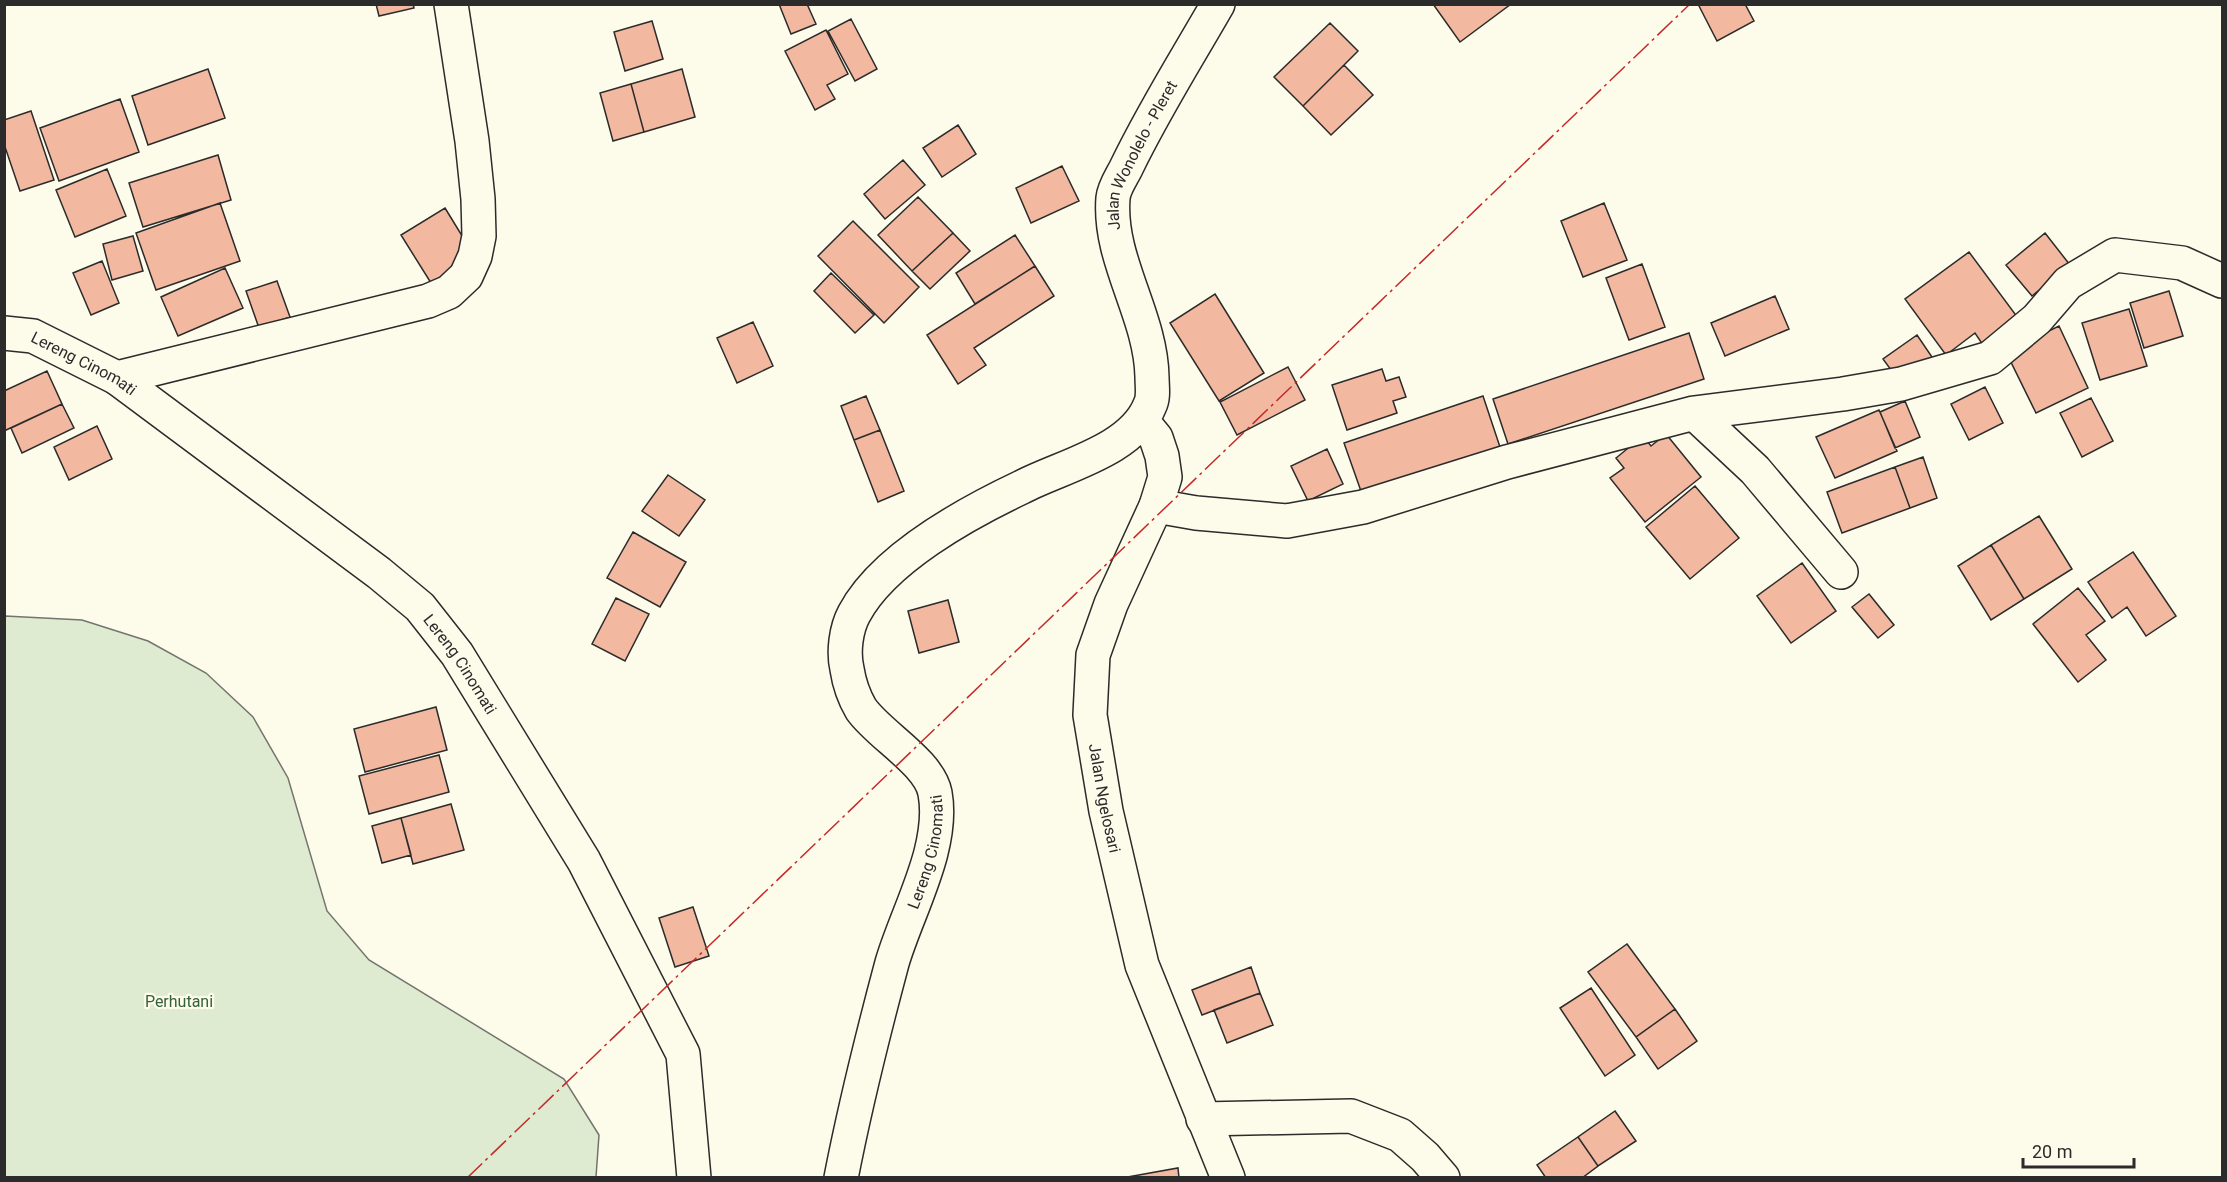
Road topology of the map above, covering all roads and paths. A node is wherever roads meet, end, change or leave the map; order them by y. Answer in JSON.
{"nodes":[{"id":1,"x":450,"y":4,"type":"edge"},
{"id":2,"x":1218,"y":4,"type":"edge"},
{"id":3,"x":2223,"y":281,"type":"edge"},
{"id":4,"x":4,"y":333,"type":"edge"},
{"id":5,"x":117,"y":378,"type":"junction"},
{"id":6,"x":1694,"y":413,"type":"junction"},
{"id":7,"x":1142,"y":421,"type":"junction"},
{"id":8,"x":1156,"y":506,"type":"junction"},
{"id":9,"x":1841,"y":572,"type":"dead end"},
{"id":10,"x":1203,"y":1119,"type":"junction"},
{"id":11,"x":694,"y":1178,"type":"edge"},
{"id":12,"x":841,"y":1178,"type":"edge"},
{"id":13,"x":1228,"y":1178,"type":"edge"},
{"id":14,"x":1443,"y":1178,"type":"edge"}],
"edges":[{"from":1,"to":5,"type":"street"},
{"from":2,"to":7,"type":"street","name":"Jalan Wonolelo - Pleret"},
{"from":3,"to":6,"type":"street"},
{"from":4,"to":5,"type":"street","name":"Lereng Cinomati"},
{"from":5,"to":11,"type":"street","name":"Lereng Cinomati"},
{"from":6,"to":8,"type":"street"},
{"from":6,"to":9,"type":"street"},
{"from":7,"to":8,"type":"street","name":"Jalan Ngelosari"},
{"from":7,"to":12,"type":"street","name":"Lereng Cinomati"},
{"from":8,"to":10,"type":"street","name":"Jalan Ngelosari"},
{"from":10,"to":13,"type":"street","name":"Jalan Ngelosari"},
{"from":10,"to":14,"type":"street"}]}
